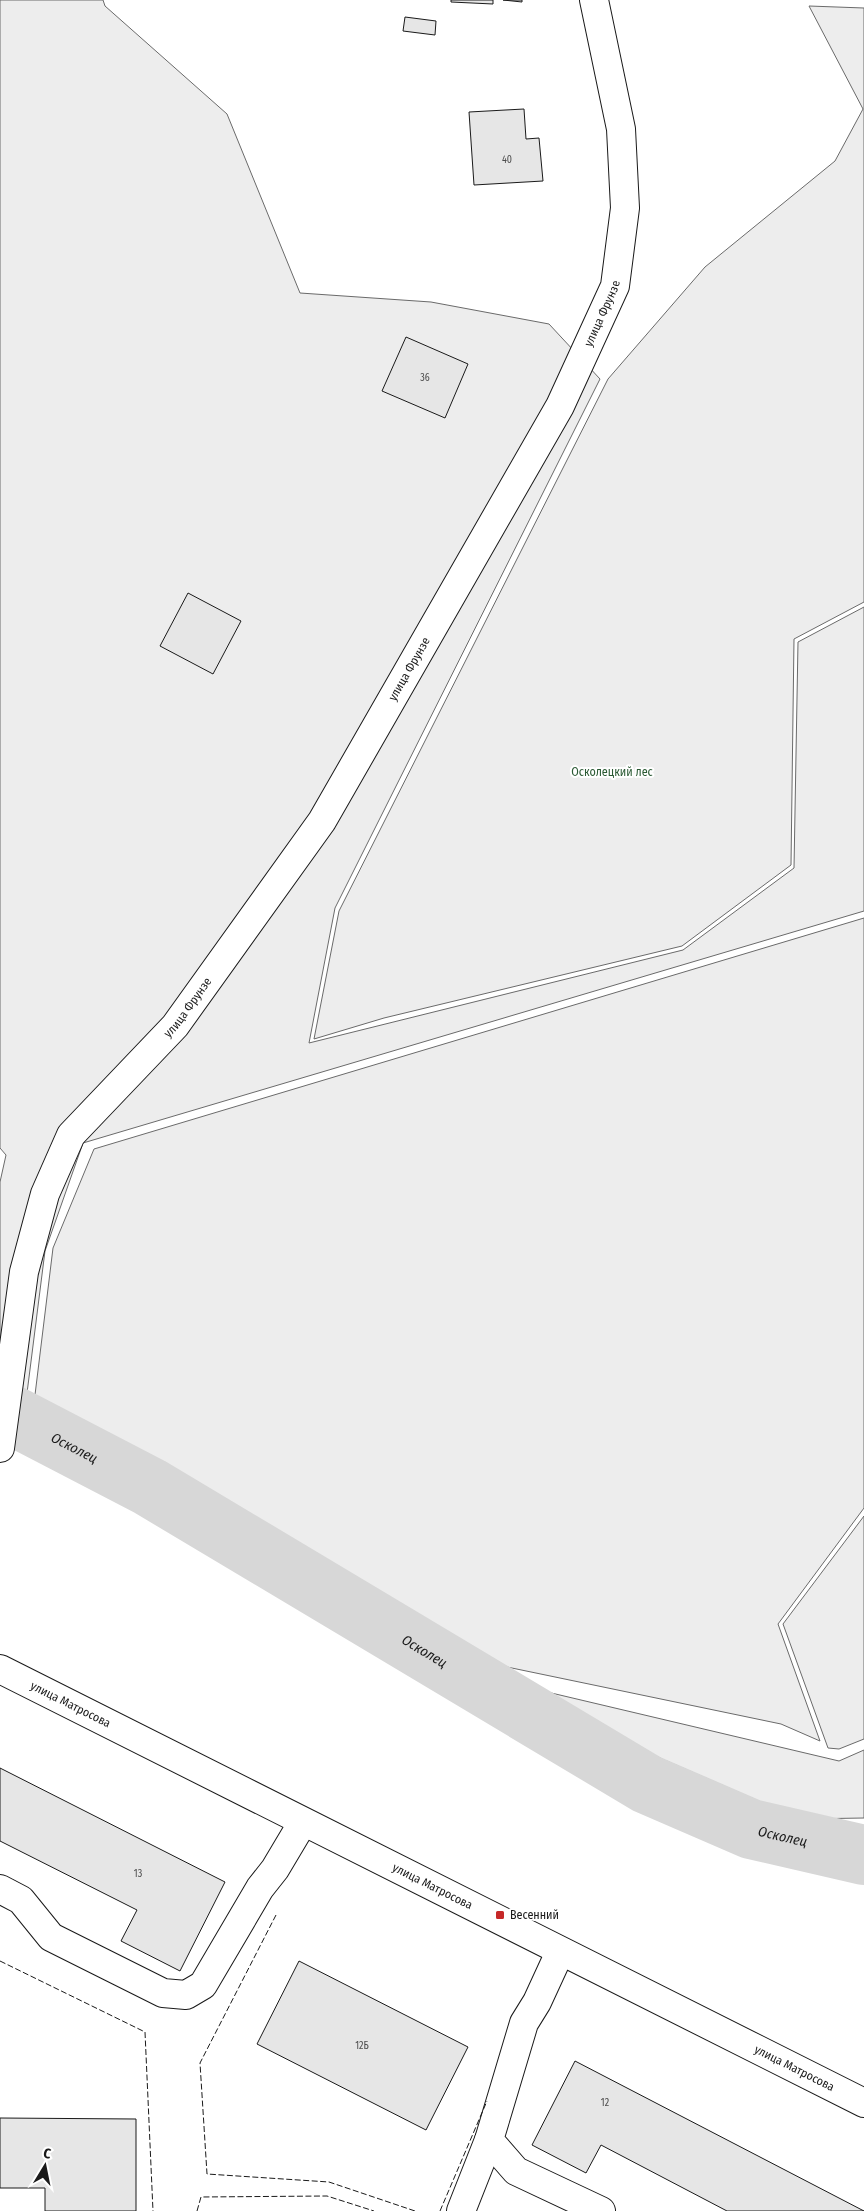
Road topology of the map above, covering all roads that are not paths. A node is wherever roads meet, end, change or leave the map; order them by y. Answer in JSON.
{"nodes":[{"id":1,"x":594,"y":0,"type":"edge"},
{"id":2,"x":0,"y":1448,"type":"edge"},
{"id":3,"x":0,"y":1669,"type":"edge"},
{"id":4,"x":303,"y":1822,"type":"junction"},
{"id":5,"x":0,"y":1889,"type":"edge"},
{"id":6,"x":560,"y":1952,"type":"junction"},
{"id":7,"x":864,"y":2103,"type":"edge"},
{"id":8,"x":489,"y":2140,"type":"junction"},
{"id":9,"x":461,"y":2211,"type":"edge"},
{"id":10,"x":601,"y":2211,"type":"edge"}],
"edges":[{"from":1,"to":2,"type":"street","name":"улица Фрунзе"},
{"from":3,"to":4,"type":"street","name":"улица Матросова"},
{"from":4,"to":5,"type":"street"},
{"from":4,"to":6,"type":"street","name":"улица Матросова"},
{"from":6,"to":7,"type":"street","name":"улица Матросова"},
{"from":6,"to":8,"type":"street"},
{"from":8,"to":9,"type":"street"},
{"from":8,"to":10,"type":"street"}]}
